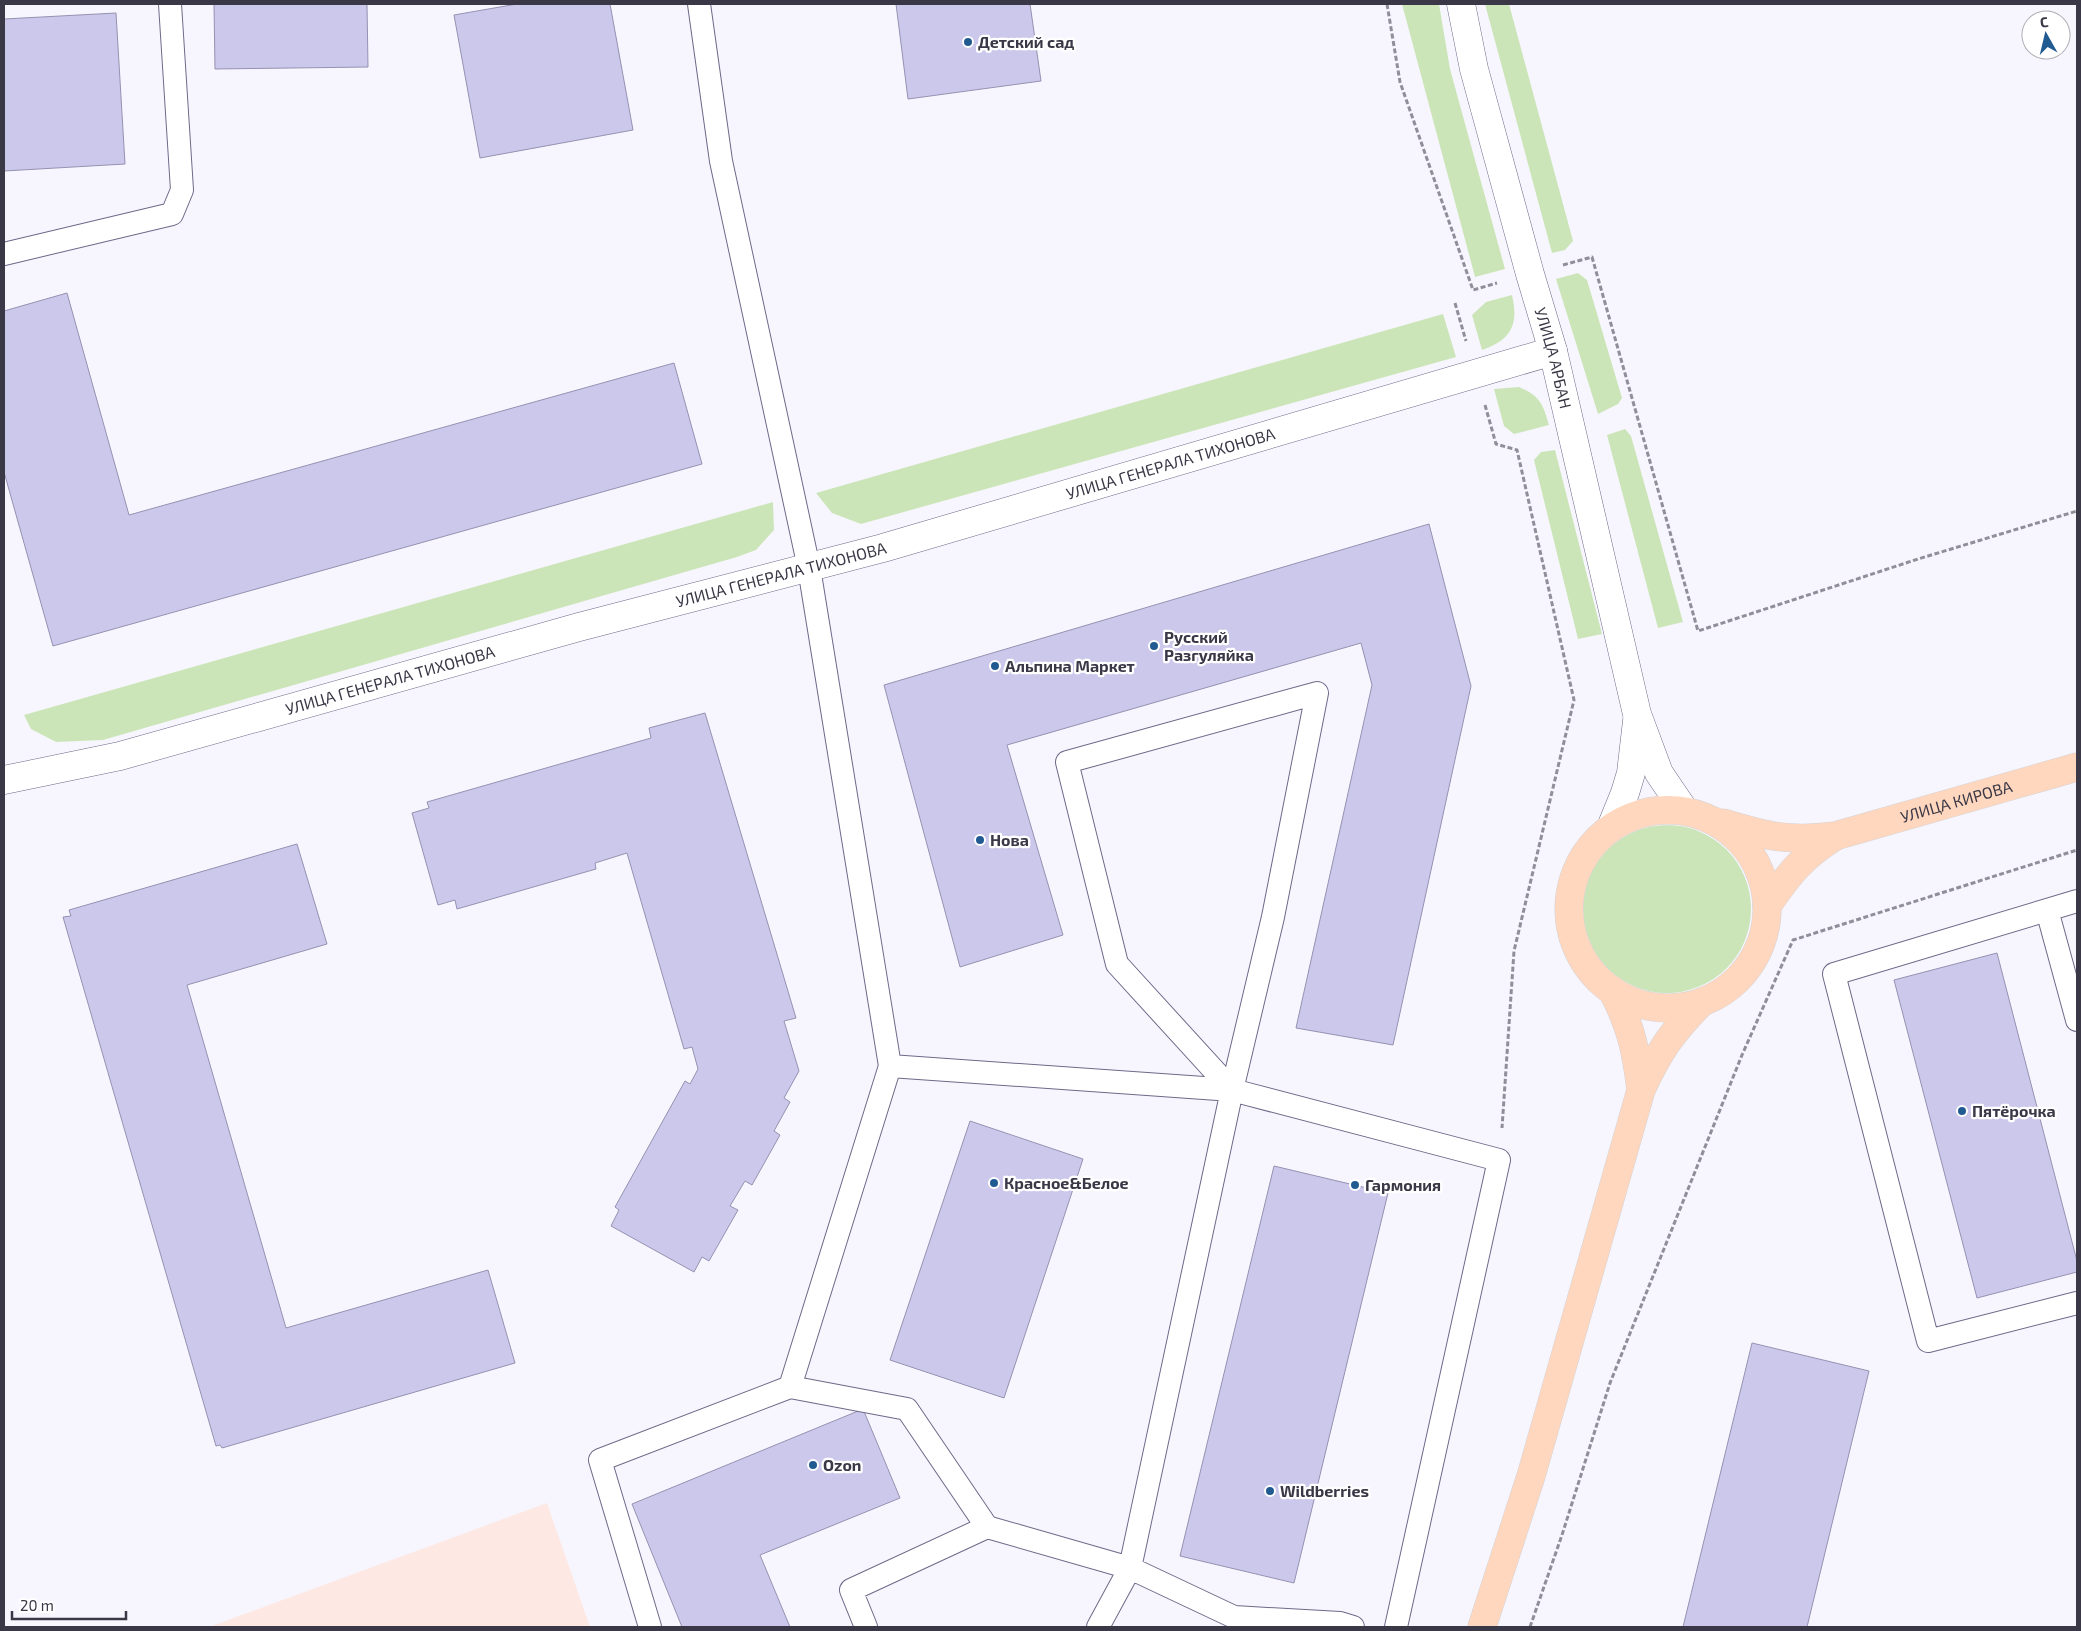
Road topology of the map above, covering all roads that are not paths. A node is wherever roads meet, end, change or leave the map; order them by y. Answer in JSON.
{"nodes":[{"id":1,"x":170,"y":4,"type":"edge"},
{"id":2,"x":699,"y":4,"type":"edge"},
{"id":3,"x":1461,"y":4,"type":"edge"},
{"id":4,"x":4,"y":254,"type":"edge"},
{"id":5,"x":1553,"y":350,"type":"junction"},
{"id":6,"x":809,"y":568,"type":"junction"},
{"id":7,"x":1638,"y":714,"type":"junction"},
{"id":8,"x":2077,"y":767,"type":"edge"},
{"id":9,"x":4,"y":780,"type":"edge"},
{"id":10,"x":1684,"y":810,"type":"junction"},
{"id":11,"x":1713,"y":820,"type":"junction"},
{"id":12,"x":1612,"y":825,"type":"junction"},
{"id":13,"x":1835,"y":836,"type":"junction"},
{"id":14,"x":2077,"y":901,"type":"edge"},
{"id":15,"x":1767,"y":906,"type":"junction"},
{"id":16,"x":2047,"y":910,"type":"junction"},
{"id":17,"x":1612,"y":990,"type":"junction"},
{"id":18,"x":1702,"y":1002,"type":"junction"},
{"id":19,"x":2077,"y":1020,"type":"edge"},
{"id":20,"x":890,"y":1066,"type":"junction"},
{"id":21,"x":1232,"y":1090,"type":"junction"},
{"id":22,"x":1641,"y":1090,"type":"junction"},
{"id":23,"x":2077,"y":1303,"type":"edge"},
{"id":24,"x":790,"y":1387,"type":"junction"},
{"id":25,"x":988,"y":1527,"type":"junction"},
{"id":26,"x":1130,"y":1568,"type":"junction"},
{"id":27,"x":650,"y":1627,"type":"edge"},
{"id":28,"x":866,"y":1627,"type":"edge"},
{"id":29,"x":1098,"y":1627,"type":"edge"},
{"id":30,"x":1353,"y":1627,"type":"edge"},
{"id":31,"x":1396,"y":1627,"type":"edge"},
{"id":32,"x":1482,"y":1627,"type":"edge"}],
"edges":[{"from":1,"to":4,"type":"lane"},
{"from":2,"to":6,"type":"lane"},
{"from":3,"to":5,"type":"street","name":"УЛИЦА АРБАН"},
{"from":5,"to":6,"type":"street","name":"УЛИЦА ГЕНЕРАЛА ТИХОНОВА"},
{"from":5,"to":7,"type":"street","name":"УЛИЦА АРБАН"},
{"from":6,"to":9,"type":"street","name":"УЛИЦА ГЕНЕРАЛА ТИХОНОВА"},
{"from":6,"to":20,"type":"lane"},
{"from":7,"to":10,"type":"street"},
{"from":7,"to":12,"type":"street"},
{"from":8,"to":13,"type":"main road","name":"УЛИЦА КИРОВА"},
{"from":10,"to":11,"type":"main road"},
{"from":10,"to":12,"type":"main road"},
{"from":11,"to":13,"type":"main road"},
{"from":11,"to":15,"type":"main road"},
{"from":12,"to":17,"type":"main road"},
{"from":13,"to":15,"type":"main road"},
{"from":14,"to":16,"type":"lane"},
{"from":15,"to":18,"type":"main road"},
{"from":16,"to":19,"type":"lane"},
{"from":16,"to":23,"type":"lane"},
{"from":17,"to":18,"type":"main road"},
{"from":17,"to":22,"type":"main road"},
{"from":18,"to":22,"type":"main road"},
{"from":20,"to":21,"type":"lane"},
{"from":20,"to":24,"type":"lane"},
{"from":21,"to":21,"type":"lane"},
{"from":21,"to":26,"type":"lane"},
{"from":21,"to":31,"type":"lane"},
{"from":22,"to":32,"type":"main road"},
{"from":24,"to":25,"type":"lane"},
{"from":24,"to":27,"type":"lane"},
{"from":25,"to":26,"type":"lane"},
{"from":25,"to":28,"type":"lane"},
{"from":26,"to":29,"type":"lane"},
{"from":26,"to":30,"type":"lane"}]}
